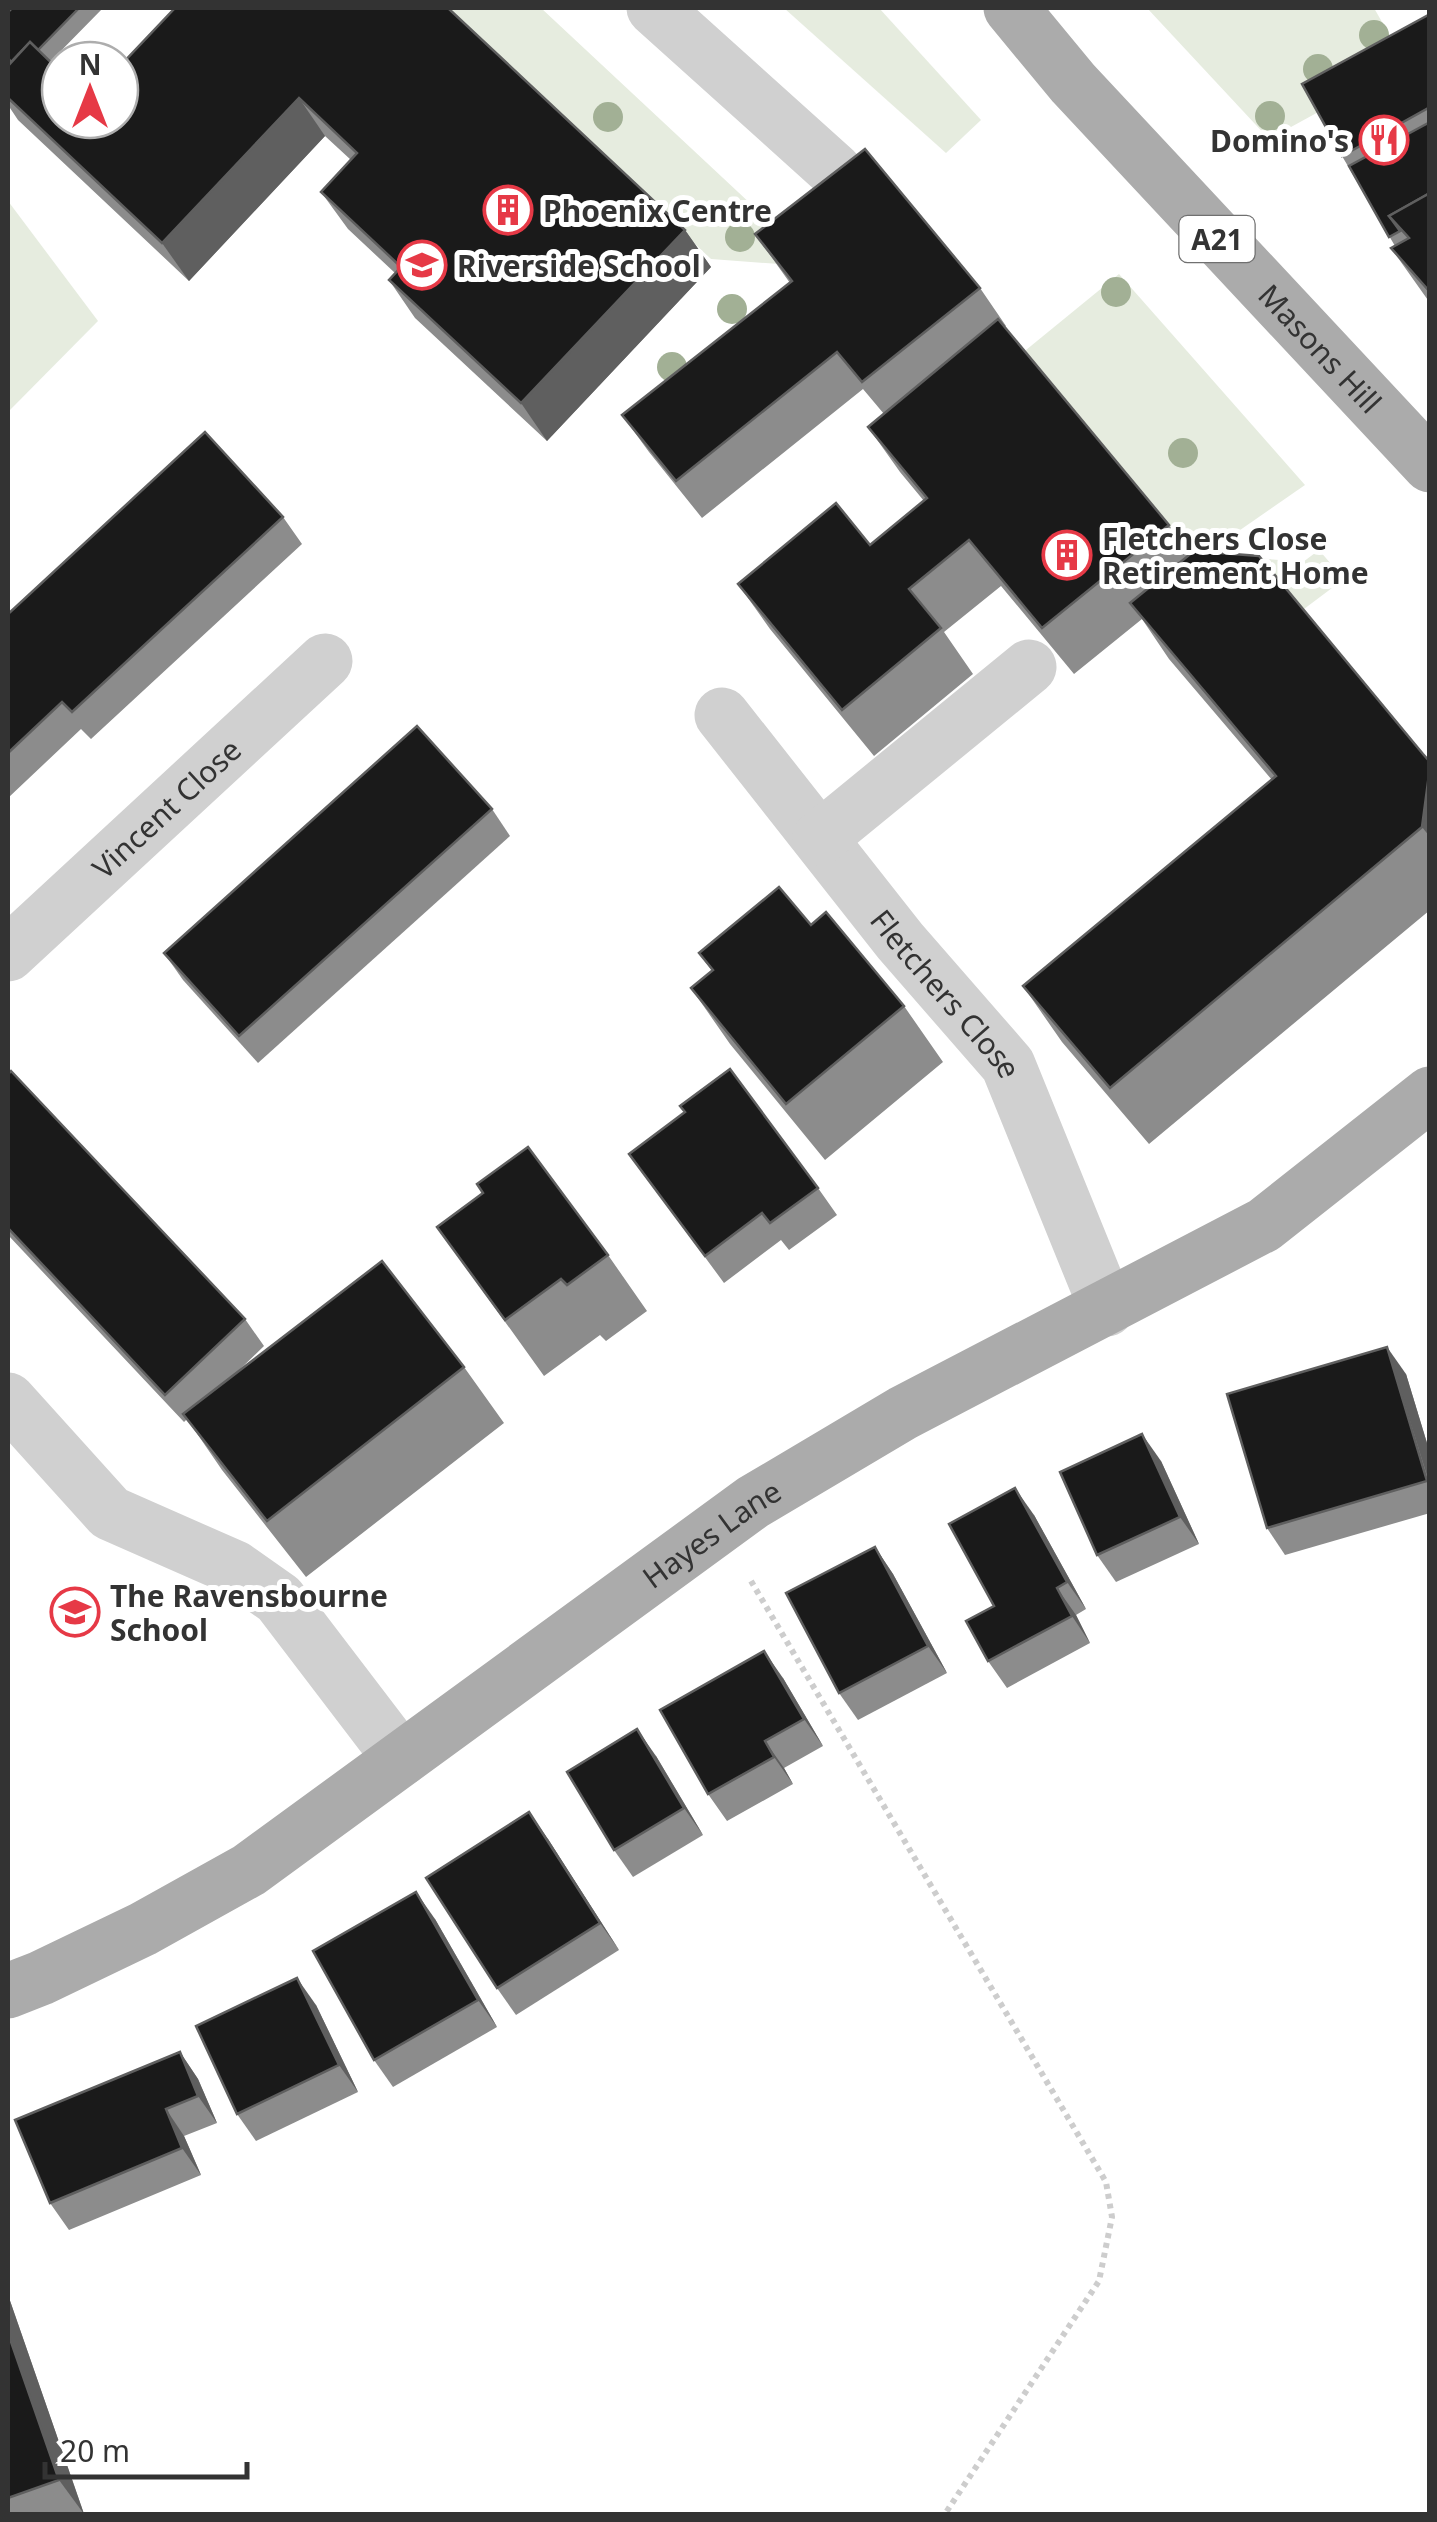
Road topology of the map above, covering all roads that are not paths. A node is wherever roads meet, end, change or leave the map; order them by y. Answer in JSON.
{"nodes":[{"id":1,"x":654,"y":8,"type":"edge"},
{"id":2,"x":1011,"y":8,"type":"edge"},
{"id":3,"x":834,"y":171,"type":"edge"},
{"id":4,"x":1430,"y":465,"type":"edge"},
{"id":5,"x":325,"y":661,"type":"dead end"},
{"id":6,"x":1029,"y":668,"type":"edge"},
{"id":7,"x":722,"y":714,"type":"dead end"},
{"id":8,"x":820,"y":838,"type":"junction"},
{"id":9,"x":8,"y":954,"type":"edge"},
{"id":10,"x":1430,"y":1094,"type":"edge"},
{"id":11,"x":1107,"y":1309,"type":"junction"},
{"id":12,"x":8,"y":1400,"type":"edge"},
{"id":13,"x":401,"y":1760,"type":"junction"},
{"id":14,"x":8,"y":1991,"type":"edge"}],
"edges":[{"from":1,"to":3,"type":"street"},
{"from":2,"to":4,"type":"main road","name":"Masons Hill","number":"A21"},
{"from":5,"to":9,"type":"street","name":"Vincent Close"},
{"from":6,"to":8,"type":"street"},
{"from":7,"to":8,"type":"street","name":"Fletchers Close"},
{"from":8,"to":11,"type":"street","name":"Fletchers Close"},
{"from":10,"to":11,"type":"main road","name":"Hayes Lane"},
{"from":11,"to":13,"type":"main road","name":"Hayes Lane"},
{"from":12,"to":13,"type":"street"},
{"from":13,"to":14,"type":"main road","name":"Hayes Lane"}]}
